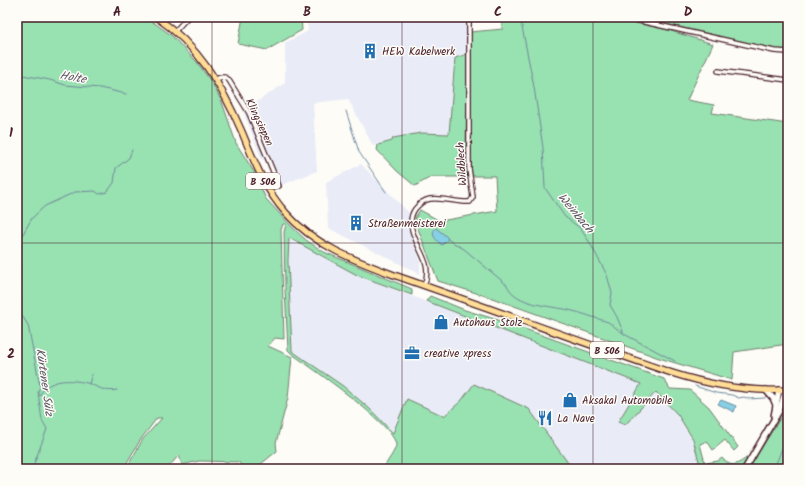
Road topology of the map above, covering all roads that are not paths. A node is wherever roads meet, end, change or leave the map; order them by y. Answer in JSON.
{"nodes":[{"id":1,"x":156,"y":17,"type":"edge"},
{"id":2,"x":188,"y":17,"type":"edge"},
{"id":3,"x":469,"y":17,"type":"edge"},
{"id":4,"x":622,"y":17,"type":"edge"},
{"id":5,"x":175,"y":31,"type":"junction"},
{"id":6,"x":788,"y":52,"type":"edge"},
{"id":7,"x":718,"y":71,"type":"dead end"},
{"id":8,"x":216,"y":79,"type":"junction"},
{"id":9,"x":788,"y":80,"type":"edge"},
{"id":10,"x":279,"y":186,"type":"dead end"},
{"id":11,"x":424,"y":286,"type":"junction"},
{"id":12,"x":766,"y":390,"type":"junction"},
{"id":13,"x":779,"y":390,"type":"junction"},
{"id":14,"x":787,"y":390,"type":"edge"},
{"id":15,"x":776,"y":406,"type":"junction"},
{"id":16,"x":774,"y":419,"type":"junction"},
{"id":17,"x":745,"y":469,"type":"edge"}],
"edges":[{"from":1,"to":5,"type":"main road","number":"B 506"},
{"from":2,"to":5,"type":"street"},
{"from":3,"to":11,"type":"street","name":"Wildblech"},
{"from":4,"to":6,"type":"street"},
{"from":5,"to":8,"type":"main road","number":"B 506"},
{"from":7,"to":9,"type":"street"},
{"from":8,"to":10,"type":"street","name":"Klingsiepen"},
{"from":8,"to":11,"type":"main road","number":"B 506"},
{"from":11,"to":12,"type":"main road","number":"B 506"},
{"from":12,"to":13,"type":"main road","number":"B 506"},
{"from":12,"to":15,"type":"main road"},
{"from":13,"to":14,"type":"main road","number":"B 506"},
{"from":13,"to":15,"type":"main road"},
{"from":14,"to":16,"type":"main road"},
{"from":15,"to":16,"type":"main road"},
{"from":16,"to":17,"type":"main road"}]}
